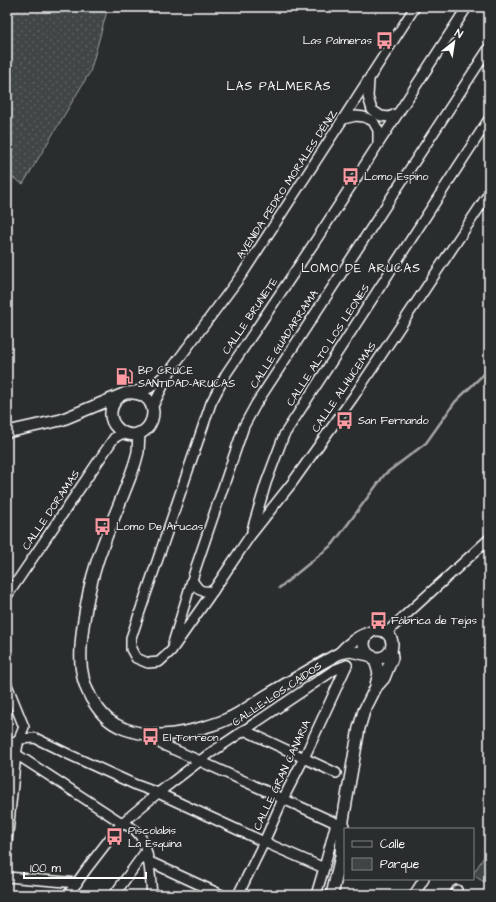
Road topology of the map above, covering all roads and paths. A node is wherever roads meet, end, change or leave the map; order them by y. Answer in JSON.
{"nodes":[{"id":1,"x":415,"y":7,"type":"edge"},
{"id":2,"x":467,"y":7,"type":"edge"},
{"id":3,"x":489,"y":48,"type":"edge"},
{"id":4,"x":369,"y":78,"type":"junction"},
{"id":5,"x":398,"y":113,"type":"junction"},
{"id":6,"x":343,"y":119,"type":"junction"},
{"id":7,"x":489,"y":119,"type":"edge"},
{"id":8,"x":378,"y":144,"type":"junction"},
{"id":9,"x":489,"y":193,"type":"edge"},
{"id":10,"x":172,"y":368,"type":"junction"},
{"id":11,"x":123,"y":394,"type":"junction"},
{"id":12,"x":152,"y":408,"type":"junction"},
{"id":13,"x":83,"y":411,"type":"junction"},
{"id":14,"x":113,"y":422,"type":"junction"},
{"id":15,"x":7,"y":432,"type":"edge"},
{"id":16,"x":126,"y":434,"type":"junction"},
{"id":17,"x":250,"y":536,"type":"junction"},
{"id":18,"x":489,"y":539,"type":"edge"},
{"id":19,"x":192,"y":580,"type":"junction"},
{"id":20,"x":213,"y":591,"type":"junction"},
{"id":21,"x":7,"y":596,"type":"edge"},
{"id":22,"x":387,"y":632,"type":"junction"},
{"id":23,"x":369,"y":633,"type":"junction"},
{"id":24,"x":391,"y":650,"type":"junction"},
{"id":25,"x":171,"y":651,"type":"junction"},
{"id":26,"x":340,"y":653,"type":"junction"},
{"id":27,"x":372,"y":656,"type":"junction"},
{"id":28,"x":148,"y":663,"type":"joint"},
{"id":29,"x":347,"y":665,"type":"joint"},
{"id":30,"x":7,"y":685,"type":"edge"},
{"id":31,"x":376,"y":687,"type":"junction"},
{"id":32,"x":244,"y":730,"type":"junction"},
{"id":33,"x":155,"y":734,"type":"junction"},
{"id":34,"x":19,"y":739,"type":"junction"},
{"id":35,"x":7,"y":747,"type":"edge"},
{"id":36,"x":16,"y":754,"type":"junction"},
{"id":37,"x":304,"y":758,"type":"junction"},
{"id":38,"x":200,"y":761,"type":"junction"},
{"id":39,"x":336,"y":773,"type":"dead end"},
{"id":40,"x":158,"y":793,"type":"junction"},
{"id":41,"x":283,"y":799,"type":"junction"},
{"id":42,"x":122,"y":823,"type":"junction"},
{"id":43,"x":264,"y":842,"type":"junction"},
{"id":44,"x":7,"y":843,"type":"edge"},
{"id":45,"x":146,"y":851,"type":"junction"},
{"id":46,"x":148,"y":861,"type":"junction"},
{"id":47,"x":324,"y":868,"type":"junction"},
{"id":48,"x":7,"y":877,"type":"edge"},
{"id":49,"x":423,"y":880,"type":"edge"},
{"id":50,"x":77,"y":883,"type":"junction"},
{"id":51,"x":68,"y":895,"type":"edge"},
{"id":52,"x":114,"y":895,"type":"edge"},
{"id":53,"x":152,"y":895,"type":"edge"},
{"id":54,"x":222,"y":895,"type":"edge"},
{"id":55,"x":238,"y":895,"type":"edge"},
{"id":56,"x":316,"y":895,"type":"edge"},
{"id":57,"x":332,"y":895,"type":"edge"},
{"id":58,"x":414,"y":895,"type":"edge"}],
"edges":[{"from":1,"to":4,"type":"street","name":"AVENIDA PEDRO MORALES DÉNIZ"},
{"from":2,"to":5,"type":"street","name":"CALLE BRUNETE"},
{"from":3,"to":19,"type":"street","name":"CALLE GUADARRAMA"},
{"from":4,"to":5,"type":"street"},
{"from":4,"to":6,"type":"street","name":"AVENIDA PEDRO MORALES DÉNIZ"},
{"from":5,"to":8,"type":"street","name":"CALLE BRUNETE"},
{"from":6,"to":8,"type":"street"},
{"from":6,"to":10,"type":"street","name":"AVENIDA PEDRO MORALES DÉNIZ"},
{"from":7,"to":17,"type":"street","name":"CALLE ALTO LOS LEONES"},
{"from":8,"to":28,"type":"street","name":"CALLE BRUNETE"},
{"from":9,"to":17,"type":"street","name":"CALLE ALHUCEMAS"},
{"from":10,"to":11,"type":"street"},
{"from":10,"to":12,"type":"street"},
{"from":11,"to":12,"type":"main road"},
{"from":11,"to":13,"type":"main road"},
{"from":11,"to":14,"type":"main road"},
{"from":12,"to":16,"type":"main road"},
{"from":13,"to":14,"type":"main road"},
{"from":13,"to":15,"type":"main road"},
{"from":14,"to":16,"type":"main road"},
{"from":16,"to":21,"type":"street","name":"CALLE DORAMAS"},
{"from":16,"to":33,"type":"main road"},
{"from":17,"to":20,"type":"street","name":"CALLE ALHUCEMAS"},
{"from":18,"to":22,"type":"street"},
{"from":19,"to":20,"type":"street"},
{"from":19,"to":25,"type":"street","name":"CALLE GUADARRAMA"},
{"from":20,"to":25,"type":"street","name":"CALLE ALHUCEMAS"},
{"from":22,"to":23,"type":"main road"},
{"from":22,"to":24,"type":"main road"},
{"from":23,"to":26,"type":"main road"},
{"from":23,"to":27,"type":"main road"},
{"from":24,"to":27,"type":"main road"},
{"from":24,"to":31,"type":"main road"},
{"from":25,"to":28,"type":"street","name":"CALLE ALHUCEMAS"},
{"from":26,"to":27,"type":"main road"},
{"from":26,"to":33,"type":"main road"},
{"from":27,"to":31,"type":"main road"},
{"from":29,"to":32,"type":"street","name":"CALLE LOS CAÍDOS"},
{"from":29,"to":37,"type":"street","name":"CALLE GRAN CANARIA"},
{"from":30,"to":34,"type":"street"},
{"from":31,"to":57,"type":"main road"},
{"from":32,"to":37,"type":"street"},
{"from":32,"to":38,"type":"street","name":"CALLE LOS CAÍDOS"},
{"from":33,"to":38,"type":"street"},
{"from":34,"to":35,"type":"street"},
{"from":34,"to":36,"type":"street"},
{"from":34,"to":40,"type":"street"},
{"from":36,"to":42,"type":"street"},
{"from":36,"to":44,"type":"street"},
{"from":37,"to":39,"type":"street"},
{"from":37,"to":41,"type":"street","name":"CALLE GRAN CANARIA"},
{"from":38,"to":40,"type":"street","name":"CALLE LOS CAÍDOS"},
{"from":38,"to":41,"type":"street"},
{"from":40,"to":42,"type":"street","name":"CALLE LOS CAÍDOS"},
{"from":40,"to":43,"type":"street"},
{"from":41,"to":43,"type":"street","name":"CALLE GRAN CANARIA"},
{"from":41,"to":47,"type":"street"},
{"from":42,"to":45,"type":"street"},
{"from":42,"to":50,"type":"street","name":"CALLE LOS CAÍDOS"},
{"from":43,"to":47,"type":"street"},
{"from":43,"to":55,"type":"street","name":"CALLE GRAN CANARIA"},
{"from":45,"to":46,"type":"street"},
{"from":45,"to":52,"type":"street"},
{"from":46,"to":53,"type":"street"},
{"from":46,"to":54,"type":"street"},
{"from":47,"to":56,"type":"street"},
{"from":48,"to":50,"type":"street"},
{"from":49,"to":58,"type":"street"},
{"from":50,"to":51,"type":"street","name":"CALLE LOS CAÍDOS"}]}
